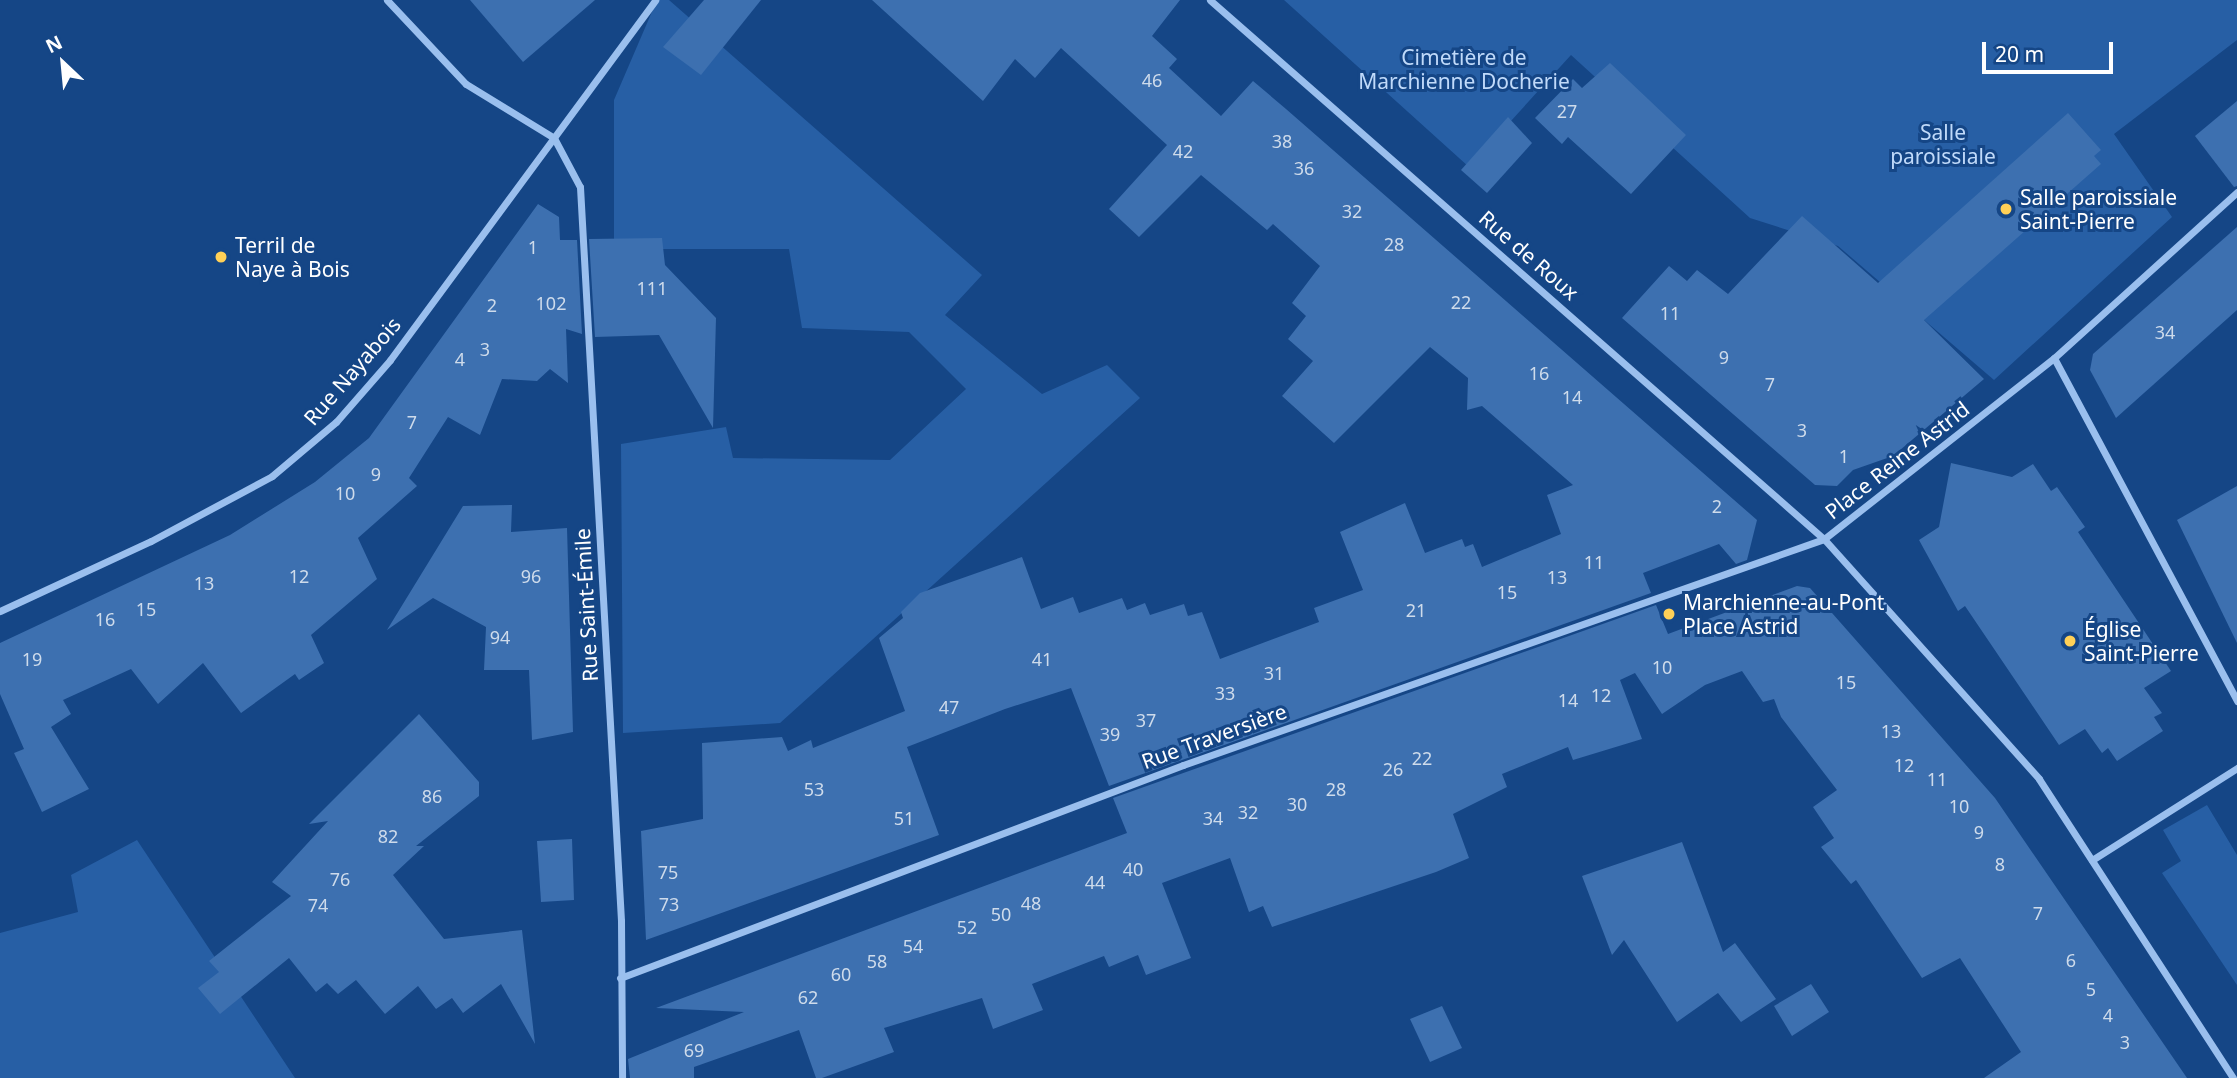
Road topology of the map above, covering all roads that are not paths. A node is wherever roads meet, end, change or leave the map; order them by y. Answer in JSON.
{"nodes":[{"id":1,"x":387,"y":0,"type":"edge"},
{"id":2,"x":655,"y":0,"type":"edge"},
{"id":3,"x":1210,"y":0,"type":"edge"},
{"id":4,"x":554,"y":138,"type":"junction"},
{"id":5,"x":2237,"y":192,"type":"edge"},
{"id":6,"x":2054,"y":358,"type":"junction"},
{"id":7,"x":1824,"y":538,"type":"junction"},
{"id":8,"x":0,"y":611,"type":"edge"},
{"id":9,"x":2237,"y":701,"type":"edge"},
{"id":10,"x":2237,"y":768,"type":"edge"},
{"id":11,"x":2092,"y":860,"type":"junction"},
{"id":12,"x":620,"y":978,"type":"junction"},
{"id":13,"x":622,"y":1078,"type":"edge"},
{"id":14,"x":2233,"y":1078,"type":"edge"}],
"edges":[{"from":1,"to":4,"type":"street"},
{"from":2,"to":4,"type":"street","name":"Rue Nayabois"},
{"from":3,"to":7,"type":"street","name":"Rue de Roux"},
{"from":4,"to":8,"type":"street","name":"Rue Nayabois"},
{"from":4,"to":12,"type":"street","name":"Rue Saint-Émile"},
{"from":5,"to":6,"type":"street","name":"Place Reine Astrid"},
{"from":6,"to":7,"type":"street","name":"Place Reine Astrid"},
{"from":6,"to":9,"type":"street"},
{"from":7,"to":11,"type":"street","name":"Place Reine Astrid"},
{"from":7,"to":12,"type":"street","name":"Rue Traversière"},
{"from":10,"to":11,"type":"street"},
{"from":11,"to":14,"type":"street","name":"Place Reine Astrid"},
{"from":12,"to":13,"type":"street","name":"Rue Saint-Émile"}]}
